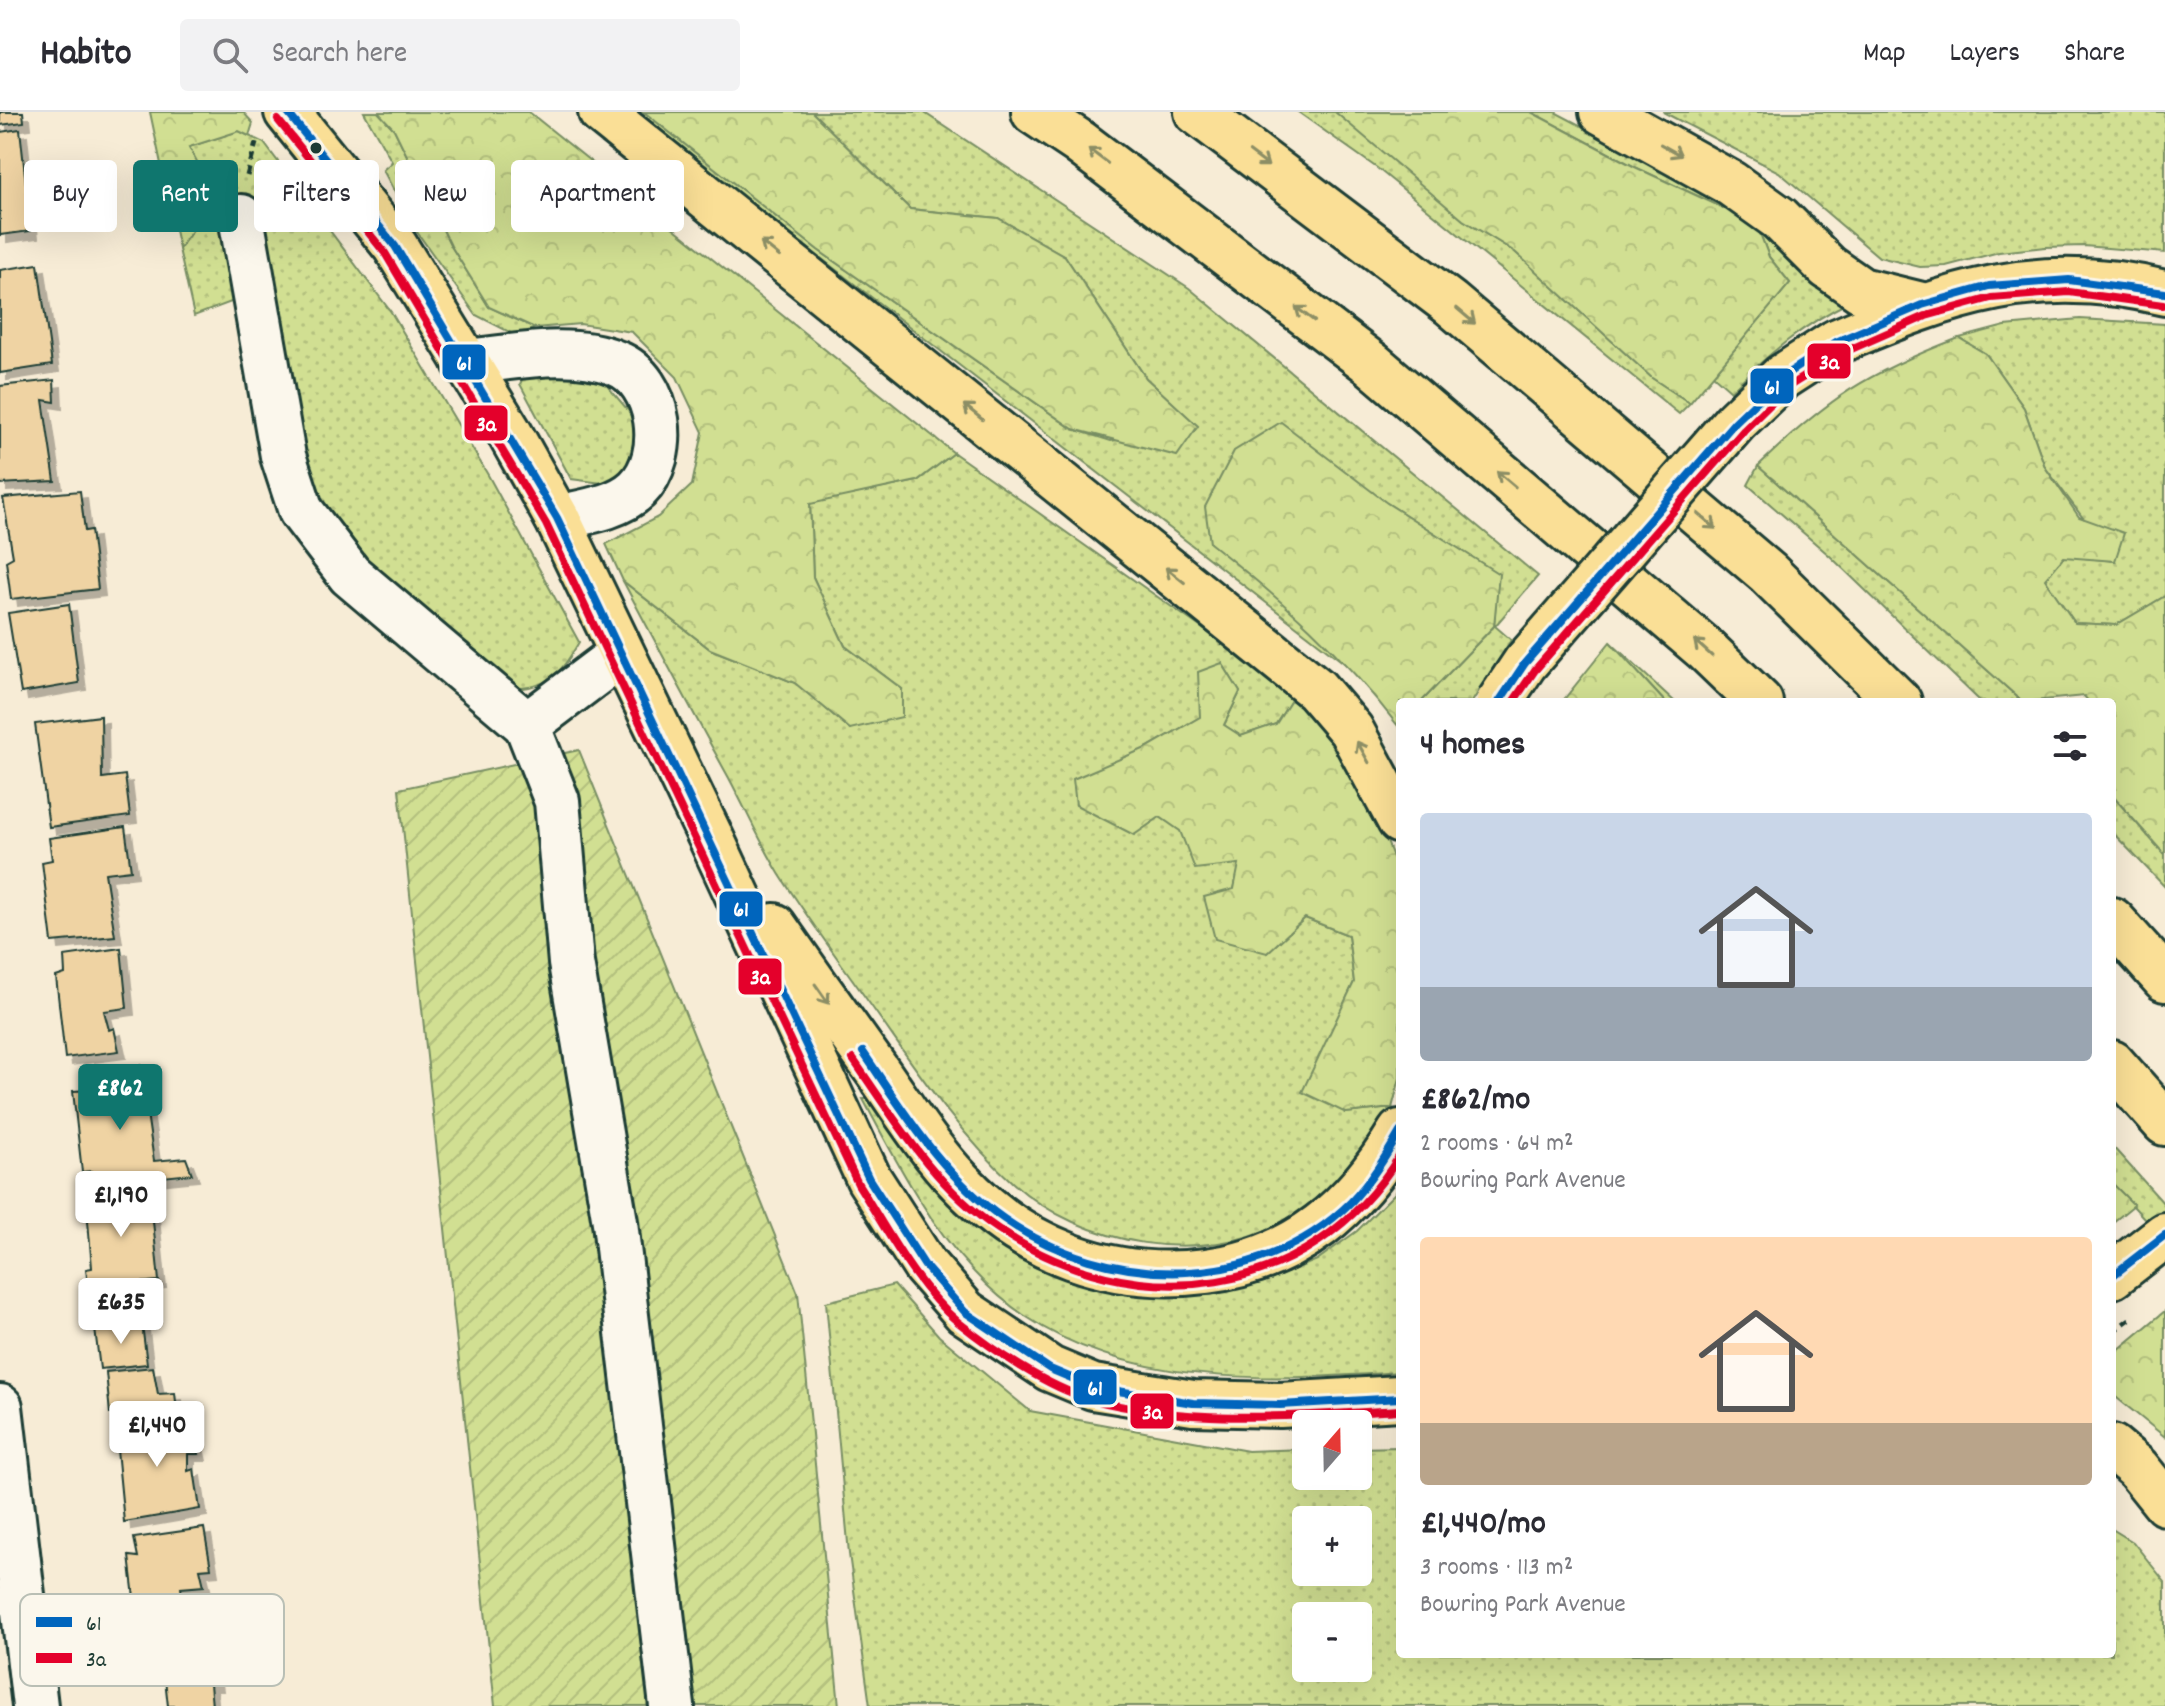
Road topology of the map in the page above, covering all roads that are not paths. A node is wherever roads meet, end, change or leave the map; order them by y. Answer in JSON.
{"nodes":[{"id":1,"x":601,"y":112,"type":"edge"},
{"id":2,"x":1034,"y":112,"type":"edge"},
{"id":3,"x":1197,"y":112,"type":"edge"},
{"id":4,"x":1602,"y":112,"type":"edge"},
{"id":5,"x":272,"y":125,"type":"edge"},
{"id":6,"x":241,"y":217,"type":"road end"},
{"id":7,"x":2165,"y":293,"type":"edge"},
{"id":8,"x":1922,"y":305,"type":"junction"},
{"id":9,"x":465,"y":362,"type":"junction"},
{"id":10,"x":557,"y":518,"type":"junction"},
{"id":11,"x":621,"y":654,"type":"junction"},
{"id":12,"x":1502,"y":698,"type":"edge"},
{"id":13,"x":1756,"y":698,"type":"edge"},
{"id":14,"x":1895,"y":698,"type":"edge"},
{"id":15,"x":527,"y":725,"type":"junction"},
{"id":16,"x":1396,"y":814,"type":"edge"},
{"id":17,"x":712,"y":840,"type":"junction"},
{"id":18,"x":2116,"y":924,"type":"edge"},
{"id":19,"x":2165,"y":979,"type":"edge"},
{"id":20,"x":2116,"y":1068,"type":"edge"},
{"id":21,"x":2165,"y":1123,"type":"edge"},
{"id":22,"x":1396,"y":1139,"type":"edge"},
{"id":23,"x":2165,"y":1235,"type":"edge"},
{"id":24,"x":2116,"y":1273,"type":"edge"},
{"id":25,"x":1396,"y":1398,"type":"edge"},
{"id":26,"x":0,"y":1407,"type":"edge"},
{"id":27,"x":2116,"y":1450,"type":"edge"},
{"id":28,"x":2165,"y":1503,"type":"edge"},
{"id":29,"x":22,"y":1594,"type":"edge"},
{"id":30,"x":33,"y":1686,"type":"edge"},
{"id":31,"x":35,"y":1706,"type":"edge"},
{"id":32,"x":672,"y":1706,"type":"edge"}],
"edges":[{"from":16,"to":1,"type":"main road","one_way":true},
{"from":13,"to":2,"type":"main road","one_way":true},
{"from":3,"to":14,"type":"main road","one_way":true},
{"from":4,"to":8,"type":"main road","one_way":true},
{"from":5,"to":9,"type":"main road"},
{"from":6,"to":15,"type":"street"},
{"from":7,"to":8,"type":"main road"},
{"from":8,"to":12,"type":"main road","bridge":true},
{"from":9,"to":10,"type":"main road"},
{"from":9,"to":10,"type":"street"},
{"from":10,"to":11,"type":"main road"},
{"from":11,"to":15,"type":"street"},
{"from":11,"to":17,"type":"main road"},
{"from":15,"to":32,"type":"street"},
{"from":17,"to":22,"type":"main road","one_way":true},
{"from":17,"to":25,"type":"main road"},
{"from":18,"to":19,"type":"main road"},
{"from":20,"to":21,"type":"main road"},
{"from":23,"to":24,"type":"main road"},
{"from":26,"to":29,"type":"street"},
{"from":27,"to":28,"type":"main road"},
{"from":30,"to":31,"type":"street"}]}
